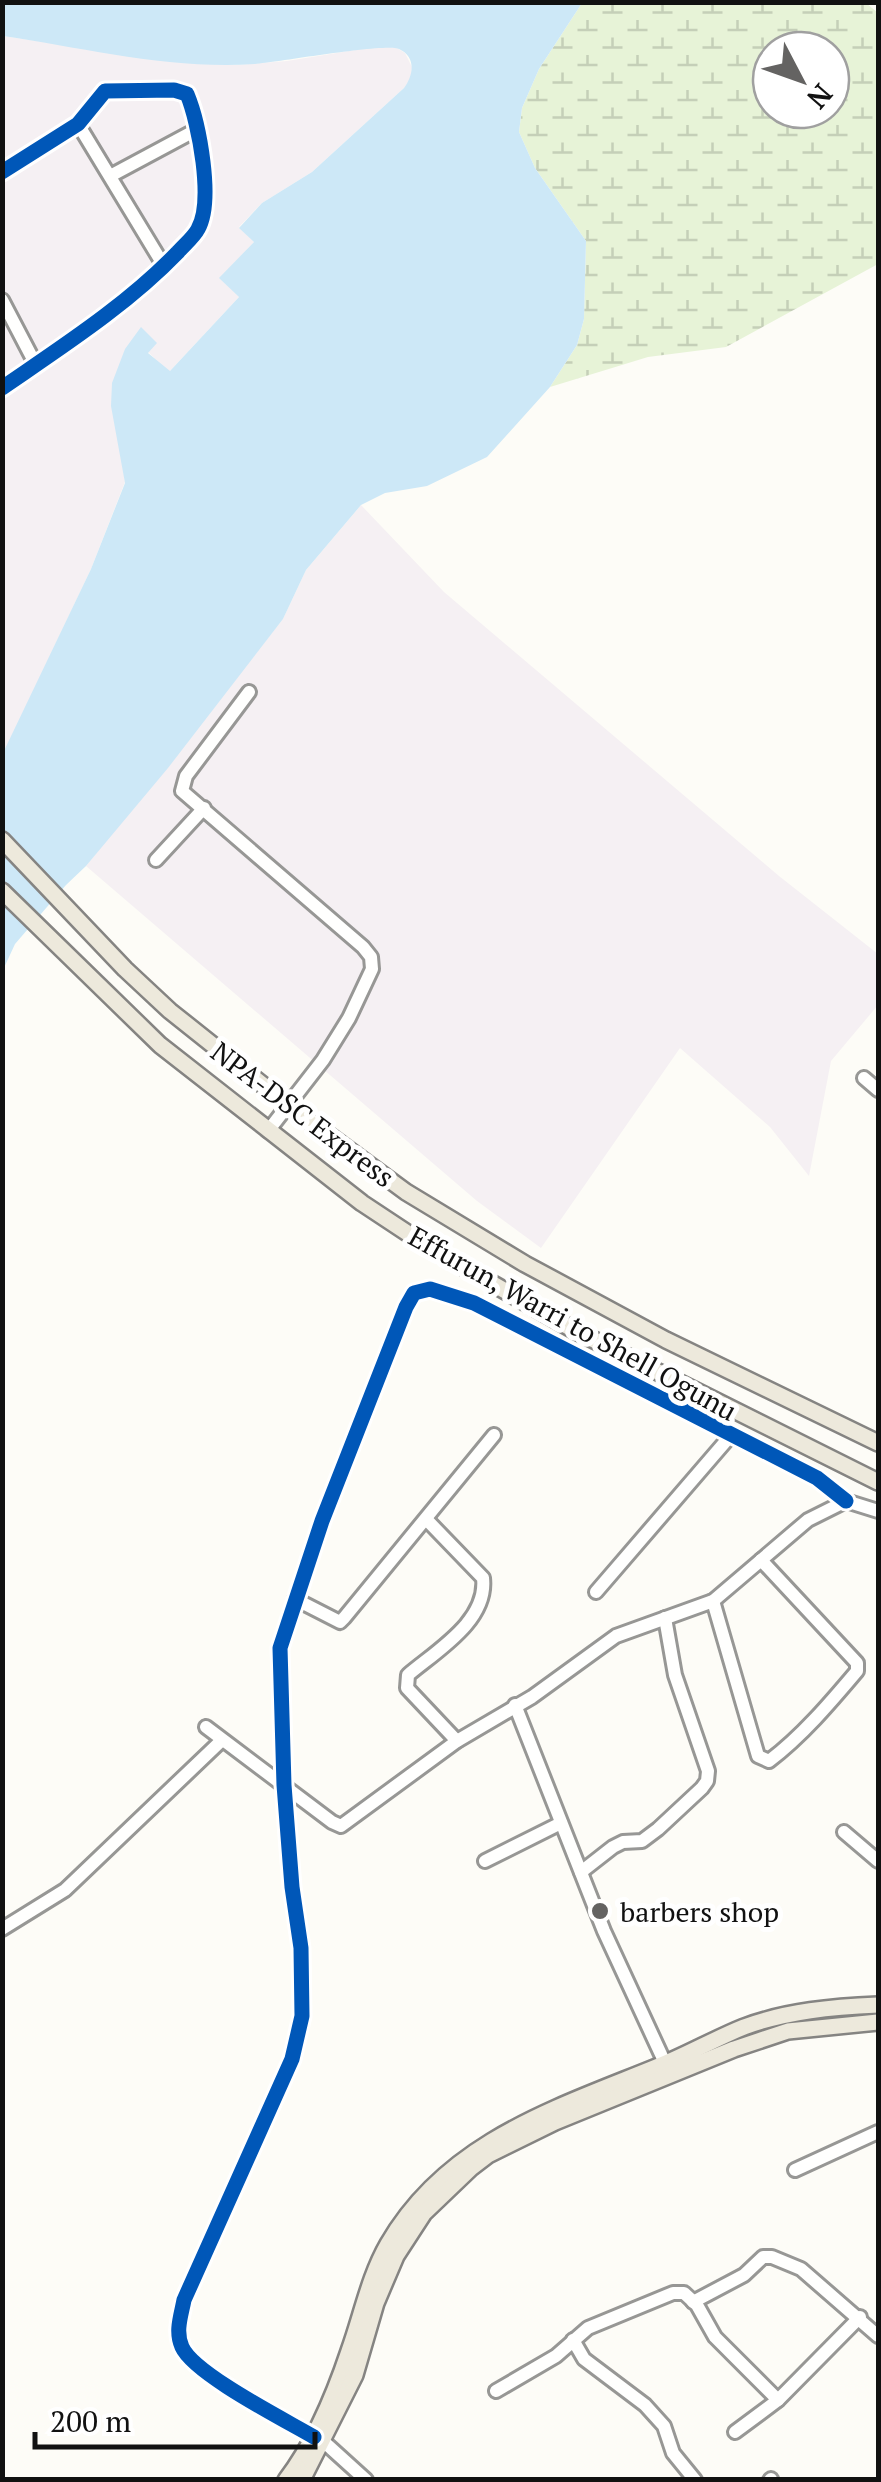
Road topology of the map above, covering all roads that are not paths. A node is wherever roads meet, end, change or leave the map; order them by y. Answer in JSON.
{"nodes":[{"id":1,"x":78,"y":124,"type":"junction"},
{"id":2,"x":196,"y":130,"type":"junction"},
{"id":3,"x":2,"y":172,"type":"edge"},
{"id":4,"x":112,"y":175,"type":"junction"},
{"id":5,"x":164,"y":266,"type":"junction"},
{"id":6,"x":2,"y":300,"type":"edge"},
{"id":7,"x":36,"y":365,"type":"junction"},
{"id":8,"x":2,"y":388,"type":"edge"},
{"id":9,"x":249,"y":692,"type":"dead end"},
{"id":10,"x":204,"y":808,"type":"junction"},
{"id":11,"x":2,"y":840,"type":"edge"},
{"id":12,"x":156,"y":860,"type":"dead end"},
{"id":13,"x":2,"y":890,"type":"edge"},
{"id":14,"x":864,"y":1078,"type":"dead end"},
{"id":15,"x":878,"y":1090,"type":"edge"},
{"id":16,"x":288,"y":1105,"type":"junction"},
{"id":17,"x":268,"y":1131,"type":"junction"},
{"id":18,"x":732,"y":1434,"type":"junction"},
{"id":19,"x":494,"y":1435,"type":"dead end"},
{"id":20,"x":878,"y":1443,"type":"edge"},
{"id":21,"x":878,"y":1482,"type":"edge"},
{"id":22,"x":846,"y":1501,"type":"junction"},
{"id":23,"x":878,"y":1511,"type":"edge"},
{"id":24,"x":427,"y":1520,"type":"junction"},
{"id":25,"x":762,"y":1560,"type":"junction"},
{"id":26,"x":596,"y":1592,"type":"dead end"},
{"id":27,"x":295,"y":1599,"type":"junction"},
{"id":28,"x":713,"y":1601,"type":"junction"},
{"id":29,"x":665,"y":1618,"type":"junction"},
{"id":30,"x":515,"y":1705,"type":"junction"},
{"id":31,"x":206,"y":1728,"type":"dead end"},
{"id":32,"x":221,"y":1741,"type":"junction"},
{"id":33,"x":457,"y":1741,"type":"junction"},
{"id":34,"x":284,"y":1785,"type":"junction"},
{"id":35,"x":561,"y":1823,"type":"junction"},
{"id":36,"x":844,"y":1832,"type":"dead end"},
{"id":37,"x":876,"y":1853,"type":"edge"},
{"id":38,"x":485,"y":1861,"type":"dead end"},
{"id":39,"x":581,"y":1872,"type":"junction"},
{"id":40,"x":2,"y":1929,"type":"edge"},
{"id":41,"x":878,"y":2005,"type":"edge"},
{"id":42,"x":878,"y":2022,"type":"edge"},
{"id":43,"x":665,"y":2064,"type":"junction"},
{"id":44,"x":878,"y":2132,"type":"edge"},
{"id":45,"x":795,"y":2170,"type":"dead end"},
{"id":46,"x":693,"y":2302,"type":"junction"},
{"id":47,"x":860,"y":2317,"type":"junction"},
{"id":48,"x":878,"y":2336,"type":"edge"},
{"id":49,"x":572,"y":2340,"type":"junction"},
{"id":50,"x":496,"y":2391,"type":"dead end"},
{"id":51,"x":778,"y":2400,"type":"junction"},
{"id":52,"x":735,"y":2432,"type":"dead end"},
{"id":53,"x":318,"y":2439,"type":"junction"},
{"id":54,"x":286,"y":2480,"type":"edge"},
{"id":55,"x":302,"y":2480,"type":"edge"},
{"id":56,"x":366,"y":2480,"type":"edge"},
{"id":57,"x":695,"y":2480,"type":"edge"}],
"edges":[{"from":1,"to":2,"type":"street"},
{"from":1,"to":3,"type":"street"},
{"from":1,"to":4,"type":"street"},
{"from":2,"to":4,"type":"street"},
{"from":2,"to":5,"type":"street"},
{"from":4,"to":5,"type":"street"},
{"from":5,"to":7,"type":"street"},
{"from":6,"to":7,"type":"street"},
{"from":7,"to":8,"type":"street"},
{"from":9,"to":10,"type":"street"},
{"from":10,"to":12,"type":"street"},
{"from":10,"to":16,"type":"street"},
{"from":11,"to":16,"type":"main road","name":"NPA-DSC Express"},
{"from":13,"to":17,"type":"main road","name":"Effurun, Warri to Shell Ogunu"},
{"from":14,"to":15,"type":"street"},
{"from":16,"to":17,"type":"street"},
{"from":16,"to":20,"type":"main road","name":"NPA-DSC Express"},
{"from":17,"to":21,"type":"main road","name":"Effurun, Warri to Shell Ogunu"},
{"from":18,"to":22,"type":"street"},
{"from":18,"to":26,"type":"street"},
{"from":18,"to":27,"type":"street"},
{"from":19,"to":24,"type":"street"},
{"from":22,"to":23,"type":"street"},
{"from":22,"to":25,"type":"street"},
{"from":24,"to":27,"type":"street"},
{"from":24,"to":33,"type":"street"},
{"from":25,"to":28,"type":"street"},
{"from":25,"to":28,"type":"street"},
{"from":27,"to":34,"type":"street"},
{"from":28,"to":29,"type":"street"},
{"from":29,"to":30,"type":"street"},
{"from":29,"to":39,"type":"street"},
{"from":30,"to":33,"type":"street"},
{"from":30,"to":35,"type":"street"},
{"from":31,"to":32,"type":"street"},
{"from":32,"to":34,"type":"street"},
{"from":32,"to":40,"type":"street"},
{"from":33,"to":34,"type":"street"},
{"from":34,"to":53,"type":"street"},
{"from":35,"to":38,"type":"street"},
{"from":35,"to":39,"type":"street"},
{"from":36,"to":37,"type":"street"},
{"from":39,"to":43,"type":"street"},
{"from":41,"to":43,"type":"main road"},
{"from":42,"to":53,"type":"main road"},
{"from":43,"to":53,"type":"main road"},
{"from":44,"to":45,"type":"street"},
{"from":46,"to":47,"type":"street"},
{"from":46,"to":49,"type":"street"},
{"from":46,"to":51,"type":"street"},
{"from":47,"to":48,"type":"street"},
{"from":47,"to":51,"type":"street"},
{"from":49,"to":50,"type":"street"},
{"from":49,"to":57,"type":"street"},
{"from":51,"to":52,"type":"street"},
{"from":53,"to":54,"type":"main road"},
{"from":53,"to":55,"type":"main road"},
{"from":53,"to":56,"type":"street"}]}
